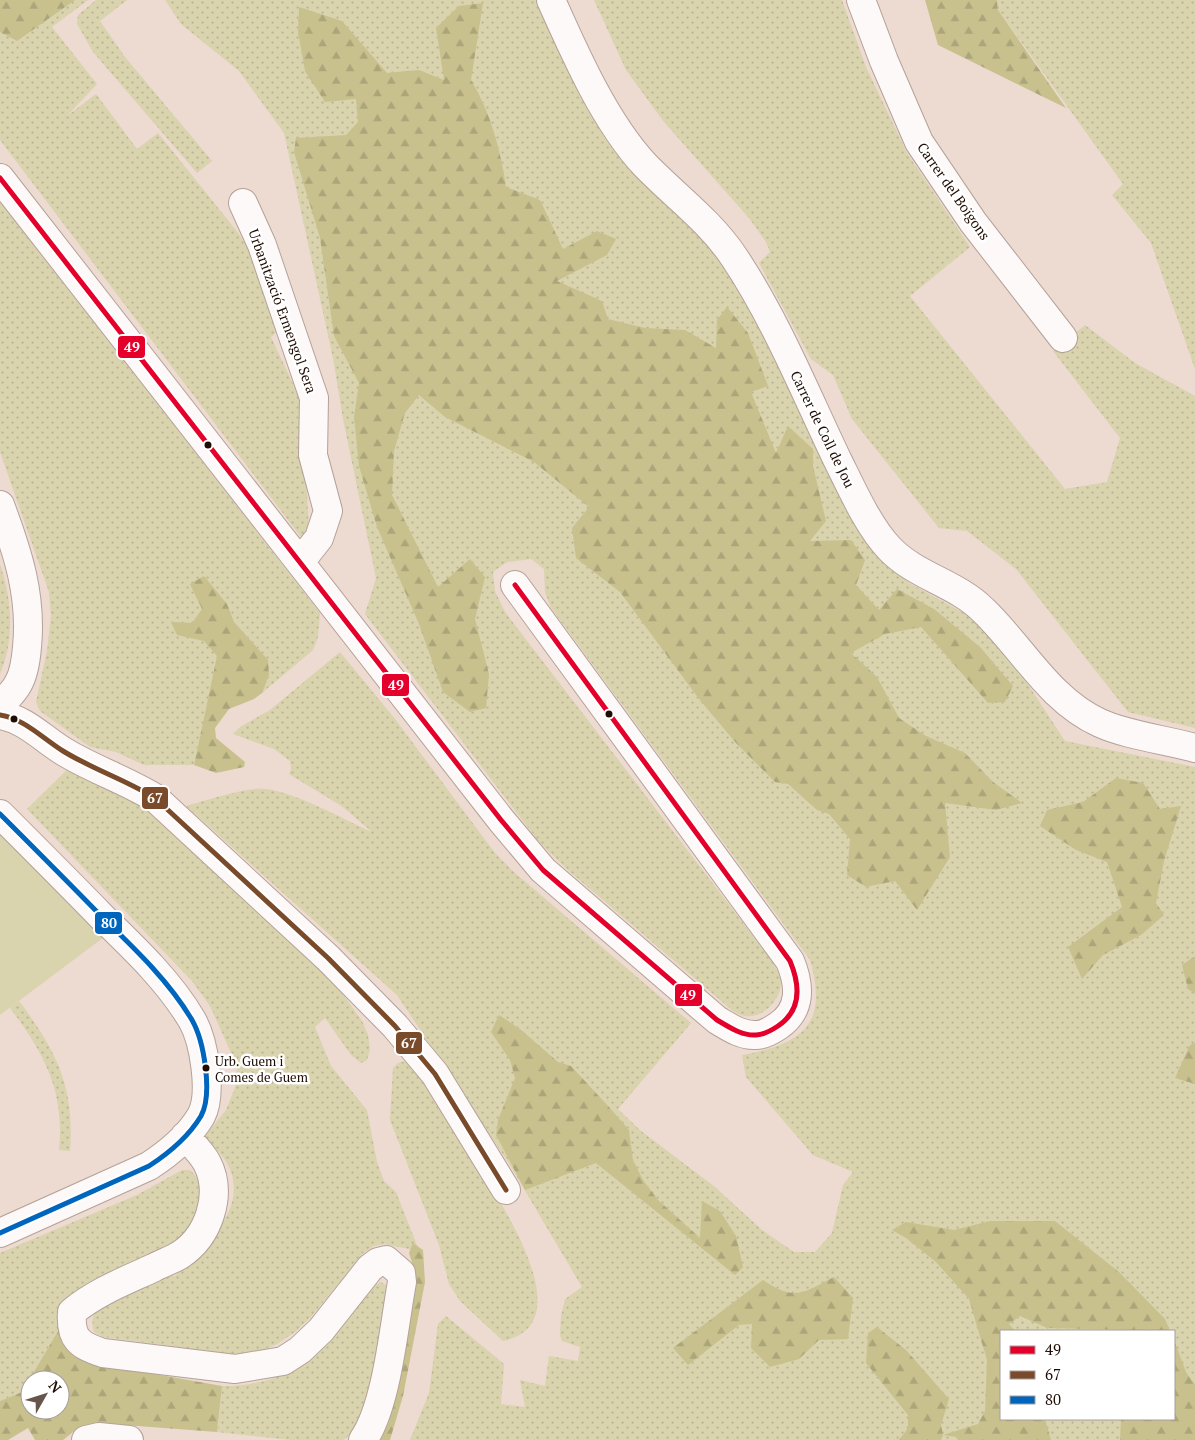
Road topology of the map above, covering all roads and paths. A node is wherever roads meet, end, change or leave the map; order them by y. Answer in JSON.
{"nodes":[{"id":1,"x":551,"y":0,"type":"edge"},
{"id":2,"x":861,"y":0,"type":"edge"},
{"id":3,"x":0,"y":178,"type":"edge"},
{"id":4,"x":243,"y":203,"type":"dead end"},
{"id":5,"x":1063,"y":338,"type":"dead end"},
{"id":6,"x":0,"y":505,"type":"edge"},
{"id":7,"x":300,"y":562,"type":"junction"},
{"id":8,"x":515,"y":585,"type":"dead end"},
{"id":9,"x":0,"y":704,"type":"edge"},
{"id":10,"x":0,"y":716,"type":"edge"},
{"id":11,"x":1195,"y":748,"type":"edge"},
{"id":12,"x":0,"y":814,"type":"edge"},
{"id":13,"x":185,"y":1136,"type":"junction"},
{"id":14,"x":506,"y":1190,"type":"dead end"},
{"id":15,"x":0,"y":1233,"type":"edge"},
{"id":16,"x":86,"y":1440,"type":"edge"},
{"id":17,"x":129,"y":1440,"type":"edge"},
{"id":18,"x":363,"y":1440,"type":"edge"}],
"edges":[{"from":1,"to":11,"type":"street","name":"Carrer de Coll de Jou"},
{"from":2,"to":5,"type":"street","name":"Carrer del Boïgons"},
{"from":3,"to":7,"type":"street"},
{"from":4,"to":7,"type":"street","name":"Urbanització Ermengol Sera"},
{"from":6,"to":9,"type":"street"},
{"from":7,"to":8,"type":"street"},
{"from":10,"to":14,"type":"street"},
{"from":12,"to":13,"type":"street"},
{"from":13,"to":15,"type":"street"},
{"from":13,"to":18,"type":"street"},
{"from":16,"to":17,"type":"street"}]}
